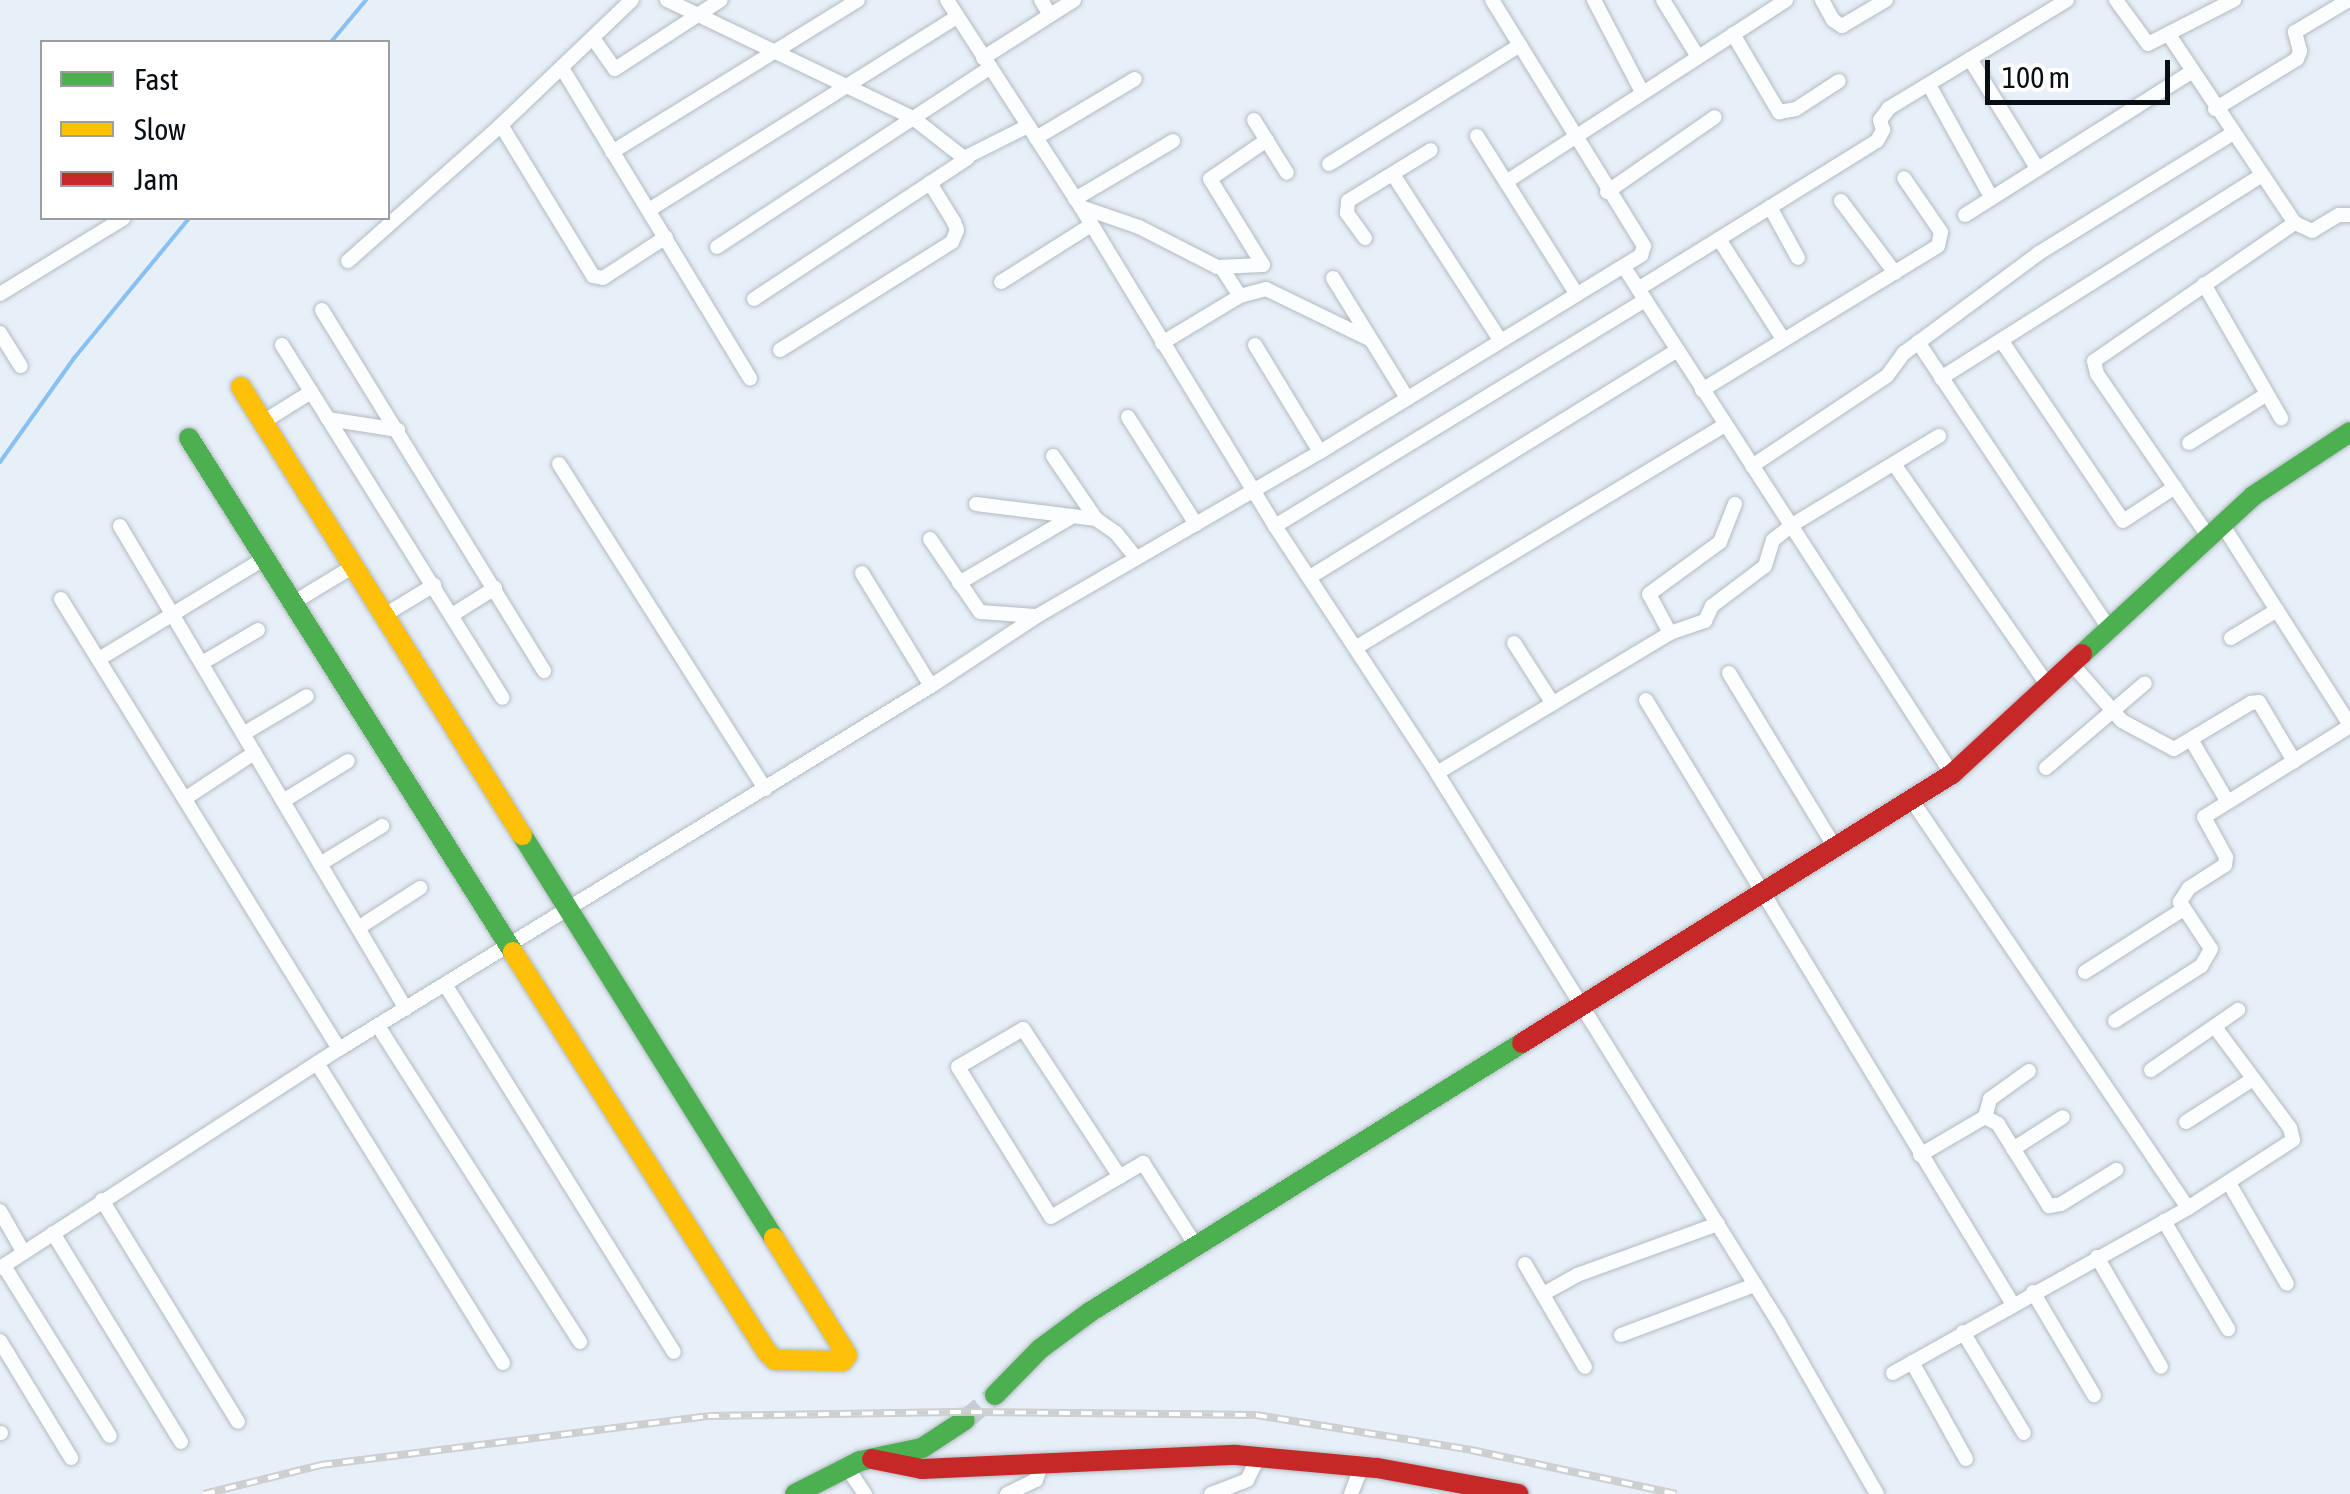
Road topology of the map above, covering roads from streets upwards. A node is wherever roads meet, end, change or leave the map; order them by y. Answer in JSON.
{"nodes":[{"id":1,"x":632,"y":0,"type":"edge"},
{"id":2,"x":667,"y":0,"type":"edge"},
{"id":3,"x":721,"y":0,"type":"edge"},
{"id":4,"x":858,"y":0,"type":"edge"},
{"id":5,"x":947,"y":0,"type":"edge"},
{"id":6,"x":1041,"y":0,"type":"edge"},
{"id":7,"x":1074,"y":0,"type":"edge"},
{"id":8,"x":1492,"y":0,"type":"edge"},
{"id":9,"x":1594,"y":0,"type":"edge"},
{"id":10,"x":1663,"y":0,"type":"edge"},
{"id":11,"x":1786,"y":0,"type":"edge"},
{"id":12,"x":1822,"y":0,"type":"edge"},
{"id":13,"x":1886,"y":0,"type":"edge"},
{"id":14,"x":2067,"y":0,"type":"edge"},
{"id":15,"x":2116,"y":0,"type":"edge"},
{"id":16,"x":2234,"y":0,"type":"edge"},
{"id":17,"x":2349,"y":0,"type":"edge"},
{"id":18,"x":696,"y":15,"type":"junction"},
{"id":19,"x":1050,"y":15,"type":"junction"},
{"id":20,"x":957,"y":17,"type":"junction"},
{"id":21,"x":1733,"y":34,"type":"junction"},
{"id":22,"x":2170,"y":35,"type":"junction"},
{"id":23,"x":593,"y":38,"type":"junction"},
{"id":24,"x":1520,"y":45,"type":"junction"},
{"id":25,"x":774,"y":52,"type":"junction"},
{"id":26,"x":1698,"y":57,"type":"junction"},
{"id":27,"x":1970,"y":59,"type":"junction"},
{"id":28,"x":986,"y":63,"type":"junction"},
{"id":29,"x":562,"y":68,"type":"junction"},
{"id":30,"x":2191,"y":72,"type":"junction"},
{"id":31,"x":1134,"y":79,"type":"dead end"},
{"id":32,"x":1840,"y":81,"type":"dead end"},
{"id":33,"x":1929,"y":85,"type":"junction"},
{"id":34,"x":846,"y":87,"type":"junction"},
{"id":35,"x":1642,"y":92,"type":"junction"},
{"id":36,"x":2215,"y":109,"type":"junction"},
{"id":37,"x":1716,"y":117,"type":"dead end"},
{"id":38,"x":913,"y":118,"type":"junction"},
{"id":39,"x":1254,"y":120,"type":"dead end"},
{"id":40,"x":501,"y":125,"type":"junction"},
{"id":41,"x":1032,"y":132,"type":"junction"},
{"id":42,"x":2232,"y":134,"type":"junction"},
{"id":43,"x":1477,"y":136,"type":"dead end"},
{"id":44,"x":1574,"y":138,"type":"junction"},
{"id":45,"x":1266,"y":140,"type":"junction"},
{"id":46,"x":1173,"y":142,"type":"dead end"},
{"id":47,"x":1431,"y":150,"type":"dead end"},
{"id":48,"x":612,"y":152,"type":"junction"},
{"id":49,"x":968,"y":158,"type":"junction"},
{"id":50,"x":1329,"y":164,"type":"dead end"},
{"id":51,"x":2037,"y":168,"type":"junction"},
{"id":52,"x":1287,"y":173,"type":"dead end"},
{"id":53,"x":1394,"y":176,"type":"junction"},
{"id":54,"x":2260,"y":176,"type":"junction"},
{"id":55,"x":1904,"y":178,"type":"dead end"},
{"id":56,"x":1506,"y":182,"type":"junction"},
{"id":57,"x":930,"y":183,"type":"junction"},
{"id":58,"x":1607,"y":192,"type":"junction"},
{"id":59,"x":1991,"y":197,"type":"junction"},
{"id":60,"x":1841,"y":201,"type":"dead end"},
{"id":61,"x":1078,"y":203,"type":"junction"},
{"id":62,"x":1770,"y":207,"type":"junction"},
{"id":63,"x":649,"y":210,"type":"junction"},
{"id":64,"x":2350,"y":215,"type":"edge"},
{"id":65,"x":1966,"y":216,"type":"dead end"},
{"id":66,"x":121,"y":220,"type":"edge"},
{"id":67,"x":2296,"y":222,"type":"junction"},
{"id":68,"x":1091,"y":225,"type":"junction"},
{"id":69,"x":666,"y":237,"type":"junction"},
{"id":70,"x":1365,"y":238,"type":"dead end"},
{"id":71,"x":1719,"y":240,"type":"junction"},
{"id":72,"x":717,"y":247,"type":"dead end"},
{"id":73,"x":1798,"y":258,"type":"dead end"},
{"id":74,"x":348,"y":261,"type":"dead end"},
{"id":75,"x":1263,"y":265,"type":"junction"},
{"id":76,"x":1624,"y":267,"type":"junction"},
{"id":77,"x":1222,"y":268,"type":"junction"},
{"id":78,"x":1896,"y":273,"type":"junction"},
{"id":79,"x":1333,"y":278,"type":"dead end"},
{"id":80,"x":1001,"y":282,"type":"dead end"},
{"id":81,"x":2204,"y":284,"type":"junction"},
{"id":82,"x":1576,"y":293,"type":"junction"},
{"id":83,"x":0,"y":294,"type":"edge"},
{"id":84,"x":1642,"y":295,"type":"junction"},
{"id":85,"x":1240,"y":296,"type":"junction"},
{"id":86,"x":1282,"y":296,"type":"junction"},
{"id":87,"x":754,"y":299,"type":"dead end"},
{"id":88,"x":322,"y":310,"type":"dead end"},
{"id":89,"x":0,"y":333,"type":"edge"},
{"id":90,"x":1369,"y":339,"type":"junction"},
{"id":91,"x":1783,"y":339,"type":"junction"},
{"id":92,"x":1500,"y":340,"type":"junction"},
{"id":93,"x":2001,"y":340,"type":"junction"},
{"id":94,"x":1918,"y":342,"type":"junction"},
{"id":95,"x":1162,"y":343,"type":"junction"},
{"id":96,"x":282,"y":345,"type":"dead end"},
{"id":97,"x":1254,"y":346,"type":"dead end"},
{"id":98,"x":780,"y":350,"type":"dead end"},
{"id":99,"x":1677,"y":350,"type":"junction"},
{"id":100,"x":20,"y":366,"type":"dead end"},
{"id":101,"x":1941,"y":378,"type":"junction"},
{"id":102,"x":750,"y":379,"type":"dead end"},
{"id":103,"x":241,"y":386,"type":"dead end"},
{"id":104,"x":1702,"y":390,"type":"junction"},
{"id":105,"x":312,"y":392,"type":"junction"},
{"id":106,"x":2267,"y":394,"type":"junction"},
{"id":107,"x":1407,"y":398,"type":"junction"},
{"id":108,"x":1128,"y":417,"type":"dead end"},
{"id":109,"x":2282,"y":418,"type":"dead end"},
{"id":110,"x":328,"y":419,"type":"junction"},
{"id":111,"x":263,"y":422,"type":"junction"},
{"id":112,"x":1725,"y":425,"type":"junction"},
{"id":113,"x":398,"y":430,"type":"junction"},
{"id":114,"x":2350,"y":432,"type":"edge"},
{"id":115,"x":1939,"y":436,"type":"dead end"},
{"id":116,"x":189,"y":438,"type":"dead end"},
{"id":117,"x":2189,"y":443,"type":"dead end"},
{"id":118,"x":1320,"y":452,"type":"junction"},
{"id":119,"x":1053,"y":456,"type":"dead end"},
{"id":120,"x":558,"y":464,"type":"dead end"},
{"id":121,"x":1894,"y":464,"type":"junction"},
{"id":122,"x":1752,"y":466,"type":"junction"},
{"id":123,"x":2175,"y":487,"type":"junction"},
{"id":124,"x":1254,"y":492,"type":"junction"},
{"id":125,"x":976,"y":504,"type":"dead end"},
{"id":126,"x":1735,"y":504,"type":"dead end"},
{"id":127,"x":1071,"y":517,"type":"junction"},
{"id":128,"x":1096,"y":520,"type":"junction"},
{"id":129,"x":1196,"y":524,"type":"junction"},
{"id":130,"x":120,"y":526,"type":"dead end"},
{"id":131,"x":1275,"y":526,"type":"junction"},
{"id":132,"x":1792,"y":526,"type":"junction"},
{"id":133,"x":2215,"y":530,"type":"junction"},
{"id":134,"x":930,"y":538,"type":"dead end"},
{"id":135,"x":264,"y":558,"type":"junction"},
{"id":136,"x":1136,"y":558,"type":"junction"},
{"id":137,"x":352,"y":567,"type":"junction"},
{"id":138,"x":862,"y":574,"type":"dead end"},
{"id":139,"x":1310,"y":577,"type":"junction"},
{"id":140,"x":959,"y":583,"type":"junction"},
{"id":141,"x":434,"y":585,"type":"junction"},
{"id":142,"x":495,"y":588,"type":"junction"},
{"id":143,"x":60,"y":599,"type":"dead end"},
{"id":144,"x":291,"y":604,"type":"junction"},
{"id":145,"x":2277,"y":610,"type":"junction"},
{"id":146,"x":169,"y":614,"type":"junction"},
{"id":147,"x":452,"y":615,"type":"junction"},
{"id":148,"x":383,"y":616,"type":"junction"},
{"id":149,"x":1037,"y":616,"type":"junction"},
{"id":150,"x":2109,"y":628,"type":"junction"},
{"id":151,"x":258,"y":630,"type":"dead end"},
{"id":152,"x":1670,"y":633,"type":"junction"},
{"id":153,"x":2231,"y":638,"type":"dead end"},
{"id":154,"x":1514,"y":642,"type":"dead end"},
{"id":155,"x":1356,"y":647,"type":"junction"},
{"id":156,"x":99,"y":659,"type":"junction"},
{"id":157,"x":2071,"y":663,"type":"junction"},
{"id":158,"x":202,"y":664,"type":"junction"},
{"id":159,"x":544,"y":671,"type":"dead end"},
{"id":160,"x":1729,"y":674,"type":"dead end"},
{"id":161,"x":2145,"y":683,"type":"dead end"},
{"id":162,"x":2048,"y":684,"type":"junction"},
{"id":163,"x":931,"y":686,"type":"junction"},
{"id":164,"x":307,"y":696,"type":"dead end"},
{"id":165,"x":503,"y":698,"type":"dead end"},
{"id":166,"x":1646,"y":700,"type":"dead end"},
{"id":167,"x":1553,"y":704,"type":"junction"},
{"id":168,"x":2110,"y":712,"type":"junction"},
{"id":169,"x":2350,"y":726,"type":"edge"},
{"id":170,"x":243,"y":734,"type":"junction"},
{"id":171,"x":2192,"y":742,"type":"junction"},
{"id":172,"x":254,"y":753,"type":"junction"},
{"id":173,"x":348,"y":761,"type":"dead end"},
{"id":174,"x":2294,"y":761,"type":"junction"},
{"id":175,"x":2046,"y":768,"type":"dead end"},
{"id":176,"x":1438,"y":773,"type":"junction"},
{"id":177,"x":1952,"y":774,"type":"junction"},
{"id":178,"x":765,"y":789,"type":"junction"},
{"id":179,"x":186,"y":798,"type":"junction"},
{"id":180,"x":1911,"y":800,"type":"junction"},
{"id":181,"x":283,"y":801,"type":"junction"},
{"id":182,"x":2227,"y":801,"type":"junction"},
{"id":183,"x":382,"y":826,"type":"dead end"},
{"id":184,"x":1835,"y":847,"type":"junction"},
{"id":185,"x":320,"y":864,"type":"junction"},
{"id":186,"x":420,"y":888,"type":"dead end"},
{"id":187,"x":1760,"y":894,"type":"junction"},
{"id":188,"x":2182,"y":910,"type":"junction"},
{"id":189,"x":567,"y":911,"type":"junction"},
{"id":190,"x":358,"y":928,"type":"junction"},
{"id":191,"x":507,"y":948,"type":"junction"},
{"id":192,"x":2085,"y":972,"type":"dead end"},
{"id":193,"x":446,"y":986,"type":"junction"},
{"id":194,"x":1582,"y":1005,"type":"junction"},
{"id":195,"x":406,"y":1009,"type":"junction"},
{"id":196,"x":2238,"y":1010,"type":"dead end"},
{"id":197,"x":2115,"y":1022,"type":"dead end"},
{"id":198,"x":378,"y":1026,"type":"junction"},
{"id":199,"x":2215,"y":1027,"type":"junction"},
{"id":200,"x":339,"y":1049,"type":"junction"},
{"id":201,"x":318,"y":1063,"type":"junction"},
{"id":202,"x":2150,"y":1070,"type":"dead end"},
{"id":203,"x":2029,"y":1071,"type":"dead end"},
{"id":204,"x":2253,"y":1079,"type":"junction"},
{"id":205,"x":1985,"y":1116,"type":"junction"},
{"id":206,"x":2063,"y":1116,"type":"dead end"},
{"id":207,"x":2186,"y":1122,"type":"dead end"},
{"id":208,"x":2013,"y":1149,"type":"junction"},
{"id":209,"x":1920,"y":1155,"type":"junction"},
{"id":210,"x":2116,"y":1170,"type":"dead end"},
{"id":211,"x":1120,"y":1177,"type":"junction"},
{"id":212,"x":2229,"y":1182,"type":"junction"},
{"id":213,"x":102,"y":1200,"type":"junction"},
{"id":214,"x":2188,"y":1208,"type":"junction"},
{"id":215,"x":1,"y":1216,"type":"edge"},
{"id":216,"x":2164,"y":1221,"type":"junction"},
{"id":217,"x":1718,"y":1224,"type":"junction"},
{"id":218,"x":52,"y":1233,"type":"junction"},
{"id":219,"x":1196,"y":1246,"type":"junction"},
{"id":220,"x":24,"y":1252,"type":"junction"},
{"id":221,"x":2097,"y":1257,"type":"junction"},
{"id":222,"x":1525,"y":1264,"type":"dead end"},
{"id":223,"x":2,"y":1267,"type":"edge"},
{"id":224,"x":1756,"y":1284,"type":"junction"},
{"id":225,"x":2288,"y":1284,"type":"dead end"},
{"id":226,"x":2032,"y":1292,"type":"junction"},
{"id":227,"x":1543,"y":1294,"type":"junction"},
{"id":228,"x":2012,"y":1303,"type":"junction"},
{"id":229,"x":2228,"y":1328,"type":"dead end"},
{"id":230,"x":1963,"y":1332,"type":"junction"},
{"id":231,"x":1621,"y":1335,"type":"dead end"},
{"id":232,"x":0,"y":1341,"type":"edge"},
{"id":233,"x":580,"y":1342,"type":"dead end"},
{"id":234,"x":674,"y":1352,"type":"dead end"},
{"id":235,"x":1912,"y":1362,"type":"junction"},
{"id":236,"x":503,"y":1363,"type":"dead end"},
{"id":237,"x":1585,"y":1367,"type":"dead end"},
{"id":238,"x":2160,"y":1367,"type":"dead end"},
{"id":239,"x":1893,"y":1372,"type":"dead end"},
{"id":240,"x":996,"y":1395,"type":"tunnel mouth"},
{"id":241,"x":2094,"y":1395,"type":"dead end"},
{"id":242,"x":965,"y":1420,"type":"tunnel mouth"},
{"id":243,"x":238,"y":1422,"type":"dead end"},
{"id":244,"x":2024,"y":1433,"type":"dead end"},
{"id":245,"x":110,"y":1436,"type":"dead end"},
{"id":246,"x":181,"y":1442,"type":"dead end"},
{"id":247,"x":1259,"y":1456,"type":"junction"},
{"id":248,"x":71,"y":1458,"type":"dead end"},
{"id":249,"x":872,"y":1458,"type":"junction"},
{"id":250,"x":1966,"y":1459,"type":"dead end"},
{"id":251,"x":1042,"y":1461,"type":"junction"},
{"id":252,"x":846,"y":1466,"type":"junction"},
{"id":253,"x":1362,"y":1466,"type":"junction"},
{"id":254,"x":1426,"y":1484,"type":"edge"},
{"id":255,"x":795,"y":1494,"type":"edge"},
{"id":256,"x":865,"y":1494,"type":"edge"},
{"id":257,"x":1007,"y":1494,"type":"edge"},
{"id":258,"x":1211,"y":1494,"type":"edge"},
{"id":259,"x":1351,"y":1494,"type":"edge"},
{"id":260,"x":1519,"y":1494,"type":"edge"},
{"id":261,"x":1877,"y":1494,"type":"edge"}],
"edges":[{"from":1,"to":23,"type":"street"},
{"from":2,"to":18,"type":"street"},
{"from":3,"to":18,"type":"street"},
{"from":4,"to":25,"type":"street"},
{"from":5,"to":20,"type":"street"},
{"from":6,"to":19,"type":"street"},
{"from":7,"to":19,"type":"street"},
{"from":8,"to":24,"type":"street"},
{"from":9,"to":35,"type":"street"},
{"from":10,"to":26,"type":"street"},
{"from":11,"to":21,"type":"street"},
{"from":12,"to":13,"type":"street"},
{"from":14,"to":27,"type":"street"},
{"from":15,"to":22,"type":"street"},
{"from":16,"to":22,"type":"street"},
{"from":17,"to":36,"type":"street"},
{"from":18,"to":23,"type":"street"},
{"from":18,"to":25,"type":"street"},
{"from":19,"to":28,"type":"street"},
{"from":20,"to":28,"type":"street"},
{"from":20,"to":34,"type":"street"},
{"from":21,"to":26,"type":"street"},
{"from":21,"to":32,"type":"street"},
{"from":22,"to":30,"type":"street"},
{"from":23,"to":29,"type":"street"},
{"from":24,"to":44,"type":"street"},
{"from":24,"to":50,"type":"street"},
{"from":25,"to":34,"type":"street"},
{"from":25,"to":48,"type":"street"},
{"from":26,"to":35,"type":"street"},
{"from":27,"to":33,"type":"street"},
{"from":27,"to":51,"type":"street"},
{"from":28,"to":38,"type":"street"},
{"from":28,"to":41,"type":"street"},
{"from":29,"to":40,"type":"street"},
{"from":29,"to":48,"type":"street"},
{"from":30,"to":36,"type":"street"},
{"from":30,"to":51,"type":"street"},
{"from":31,"to":41,"type":"street"},
{"from":33,"to":59,"type":"street"},
{"from":33,"to":62,"type":"street"},
{"from":34,"to":38,"type":"street"},
{"from":34,"to":63,"type":"street"},
{"from":35,"to":44,"type":"street"},
{"from":36,"to":42,"type":"street"},
{"from":37,"to":58,"type":"street"},
{"from":38,"to":49,"type":"street"},
{"from":38,"to":72,"type":"street"},
{"from":39,"to":45,"type":"street"},
{"from":40,"to":69,"type":"street"},
{"from":40,"to":74,"type":"street"},
{"from":41,"to":49,"type":"street"},
{"from":41,"to":61,"type":"street"},
{"from":42,"to":54,"type":"street"},
{"from":42,"to":94,"type":"street"},
{"from":43,"to":56,"type":"street"},
{"from":44,"to":56,"type":"street"},
{"from":44,"to":58,"type":"street"},
{"from":45,"to":52,"type":"street"},
{"from":45,"to":75,"type":"street"},
{"from":46,"to":61,"type":"street"},
{"from":47,"to":53,"type":"street"},
{"from":48,"to":63,"type":"street"},
{"from":49,"to":57,"type":"street"},
{"from":51,"to":59,"type":"street"},
{"from":53,"to":70,"type":"street"},
{"from":53,"to":92,"type":"street"},
{"from":54,"to":67,"type":"street"},
{"from":54,"to":93,"type":"street"},
{"from":55,"to":78,"type":"street"},
{"from":56,"to":82,"type":"street"},
{"from":57,"to":87,"type":"street"},
{"from":57,"to":98,"type":"street"},
{"from":58,"to":76,"type":"street"},
{"from":59,"to":65,"type":"street"},
{"from":60,"to":78,"type":"street"},
{"from":61,"to":68,"type":"street"},
{"from":61,"to":77,"type":"street"},
{"from":62,"to":71,"type":"street"},
{"from":62,"to":73,"type":"street"},
{"from":63,"to":69,"type":"street"},
{"from":64,"to":67,"type":"street"},
{"from":66,"to":83,"type":"street"},
{"from":67,"to":81,"type":"street"},
{"from":68,"to":80,"type":"street"},
{"from":68,"to":95,"type":"street"},
{"from":69,"to":102,"type":"street"},
{"from":71,"to":84,"type":"street"},
{"from":71,"to":91,"type":"street"},
{"from":75,"to":77,"type":"street"},
{"from":75,"to":86,"type":"street"},
{"from":76,"to":82,"type":"street"},
{"from":76,"to":84,"type":"street"},
{"from":77,"to":85,"type":"street"},
{"from":78,"to":91,"type":"street"},
{"from":79,"to":90,"type":"street"},
{"from":81,"to":106,"type":"street"},
{"from":81,"to":123,"type":"street"},
{"from":82,"to":92,"type":"street"},
{"from":84,"to":99,"type":"street"},
{"from":84,"to":131,"type":"street"},
{"from":85,"to":86,"type":"street"},
{"from":85,"to":95,"type":"street"},
{"from":86,"to":90,"type":"street"},
{"from":88,"to":113,"type":"street"},
{"from":89,"to":100,"type":"street"},
{"from":90,"to":107,"type":"street"},
{"from":91,"to":104,"type":"street"},
{"from":92,"to":107,"type":"street"},
{"from":93,"to":101,"type":"street"},
{"from":93,"to":123,"type":"street"},
{"from":94,"to":101,"type":"street"},
{"from":94,"to":122,"type":"street"},
{"from":95,"to":124,"type":"street"},
{"from":96,"to":105,"type":"street"},
{"from":97,"to":118,"type":"street"},
{"from":99,"to":104,"type":"street"},
{"from":99,"to":139,"type":"street"},
{"from":101,"to":150,"type":"street"},
{"from":103,"to":111,"type":"street"},
{"from":104,"to":112,"type":"street"},
{"from":105,"to":110,"type":"street"},
{"from":105,"to":111,"type":"street"},
{"from":106,"to":109,"type":"street"},
{"from":106,"to":117,"type":"street"},
{"from":107,"to":118,"type":"street"},
{"from":108,"to":129,"type":"street"},
{"from":110,"to":113,"type":"street"},
{"from":110,"to":141,"type":"street"},
{"from":111,"to":137,"type":"street"},
{"from":112,"to":122,"type":"street"},
{"from":112,"to":155,"type":"street"},
{"from":113,"to":142,"type":"street"},
{"from":114,"to":133,"type":"street"},
{"from":115,"to":121,"type":"street"},
{"from":116,"to":135,"type":"street"},
{"from":118,"to":124,"type":"street"},
{"from":119,"to":128,"type":"street"},
{"from":120,"to":178,"type":"street"},
{"from":121,"to":132,"type":"street"},
{"from":121,"to":162,"type":"street"},
{"from":122,"to":132,"type":"street"},
{"from":123,"to":133,"type":"street"},
{"from":124,"to":129,"type":"street"},
{"from":124,"to":131,"type":"street"},
{"from":125,"to":127,"type":"street"},
{"from":126,"to":152,"type":"street"},
{"from":127,"to":128,"type":"street"},
{"from":127,"to":140,"type":"street"},
{"from":128,"to":136,"type":"street"},
{"from":129,"to":136,"type":"street"},
{"from":130,"to":146,"type":"street"},
{"from":131,"to":139,"type":"street"},
{"from":132,"to":152,"type":"street"},
{"from":132,"to":177,"type":"street"},
{"from":133,"to":145,"type":"street"},
{"from":133,"to":150,"type":"street"},
{"from":134,"to":140,"type":"street"},
{"from":135,"to":144,"type":"street"},
{"from":135,"to":146,"type":"street"},
{"from":136,"to":149,"type":"street"},
{"from":137,"to":144,"type":"street"},
{"from":137,"to":148,"type":"street"},
{"from":138,"to":163,"type":"street"},
{"from":139,"to":155,"type":"street"},
{"from":140,"to":149,"type":"street"},
{"from":141,"to":147,"type":"street"},
{"from":141,"to":148,"type":"street"},
{"from":142,"to":147,"type":"street"},
{"from":142,"to":159,"type":"street"},
{"from":143,"to":156,"type":"street"},
{"from":144,"to":191,"type":"street"},
{"from":145,"to":153,"type":"street"},
{"from":145,"to":169,"type":"street"},
{"from":146,"to":156,"type":"street"},
{"from":146,"to":158,"type":"street"},
{"from":147,"to":165,"type":"street"},
{"from":148,"to":189,"type":"street"},
{"from":149,"to":163,"type":"street"},
{"from":150,"to":157,"type":"street"},
{"from":151,"to":158,"type":"street"},
{"from":152,"to":167,"type":"street"},
{"from":154,"to":167,"type":"street"},
{"from":155,"to":176,"type":"street"},
{"from":156,"to":179,"type":"street"},
{"from":157,"to":162,"type":"street"},
{"from":157,"to":168,"type":"street"},
{"from":158,"to":170,"type":"street"},
{"from":160,"to":184,"type":"street"},
{"from":161,"to":168,"type":"street"},
{"from":162,"to":177,"type":"street"},
{"from":163,"to":178,"type":"street"},
{"from":164,"to":170,"type":"street"},
{"from":166,"to":187,"type":"street"},
{"from":167,"to":176,"type":"street"},
{"from":168,"to":171,"type":"street"},
{"from":168,"to":175,"type":"street"},
{"from":169,"to":174,"type":"street"},
{"from":170,"to":172,"type":"street"},
{"from":171,"to":174,"type":"street"},
{"from":171,"to":182,"type":"street"},
{"from":172,"to":179,"type":"street"},
{"from":172,"to":181,"type":"street"},
{"from":173,"to":181,"type":"street"},
{"from":174,"to":182,"type":"street"},
{"from":176,"to":194,"type":"street"},
{"from":177,"to":180,"type":"street"},
{"from":178,"to":189,"type":"street"},
{"from":179,"to":200,"type":"street"},
{"from":180,"to":184,"type":"street"},
{"from":180,"to":214,"type":"street"},
{"from":181,"to":185,"type":"street"},
{"from":182,"to":188,"type":"street"},
{"from":183,"to":185,"type":"street"},
{"from":184,"to":187,"type":"street"},
{"from":185,"to":190,"type":"street"},
{"from":186,"to":190,"type":"street"},
{"from":187,"to":194,"type":"street"},
{"from":187,"to":209,"type":"street"},
{"from":188,"to":192,"type":"street"},
{"from":188,"to":197,"type":"street"},
{"from":189,"to":191,"type":"street"},
{"from":189,"to":191,"type":"street"},
{"from":190,"to":195,"type":"street"},
{"from":191,"to":193,"type":"street"},
{"from":193,"to":195,"type":"street"},
{"from":193,"to":234,"type":"street"},
{"from":194,"to":217,"type":"street"},
{"from":194,"to":219,"type":"street"},
{"from":195,"to":198,"type":"street"},
{"from":196,"to":199,"type":"street"},
{"from":198,"to":200,"type":"street"},
{"from":198,"to":233,"type":"street"},
{"from":199,"to":202,"type":"street"},
{"from":199,"to":204,"type":"street"},
{"from":200,"to":201,"type":"street"},
{"from":201,"to":213,"type":"street"},
{"from":201,"to":236,"type":"street"},
{"from":203,"to":205,"type":"street"},
{"from":204,"to":207,"type":"street"},
{"from":204,"to":212,"type":"street"},
{"from":205,"to":208,"type":"street"},
{"from":205,"to":209,"type":"street"},
{"from":206,"to":208,"type":"street"},
{"from":208,"to":210,"type":"street"},
{"from":209,"to":228,"type":"street"},
{"from":211,"to":211,"type":"street"},
{"from":211,"to":219,"type":"street"},
{"from":212,"to":214,"type":"street"},
{"from":212,"to":225,"type":"street"},
{"from":213,"to":218,"type":"street"},
{"from":213,"to":243,"type":"street"},
{"from":214,"to":216,"type":"street"},
{"from":215,"to":220,"type":"street"},
{"from":216,"to":221,"type":"street"},
{"from":216,"to":229,"type":"street"},
{"from":217,"to":224,"type":"street"},
{"from":217,"to":227,"type":"street"},
{"from":218,"to":220,"type":"street"},
{"from":218,"to":246,"type":"street"},
{"from":219,"to":240,"type":"street"},
{"from":220,"to":223,"type":"street"},
{"from":221,"to":226,"type":"street"},
{"from":221,"to":238,"type":"street"},
{"from":222,"to":227,"type":"street"},
{"from":223,"to":245,"type":"street"},
{"from":224,"to":231,"type":"street"},
{"from":224,"to":261,"type":"street"},
{"from":226,"to":228,"type":"street"},
{"from":226,"to":241,"type":"street"},
{"from":227,"to":237,"type":"street"},
{"from":228,"to":230,"type":"street"},
{"from":230,"to":235,"type":"street"},
{"from":230,"to":244,"type":"street"},
{"from":232,"to":248,"type":"street"},
{"from":235,"to":239,"type":"street"},
{"from":235,"to":250,"type":"street"},
{"from":242,"to":249,"type":"street"},
{"from":247,"to":251,"type":"street"},
{"from":247,"to":253,"type":"street"},
{"from":247,"to":258,"type":"street"},
{"from":249,"to":251,"type":"street"},
{"from":249,"to":252,"type":"street"},
{"from":251,"to":257,"type":"street"},
{"from":252,"to":255,"type":"street"},
{"from":252,"to":256,"type":"street"},
{"from":253,"to":254,"type":"street"},
{"from":253,"to":259,"type":"street"},
{"from":254,"to":260,"type":"street"}]}
